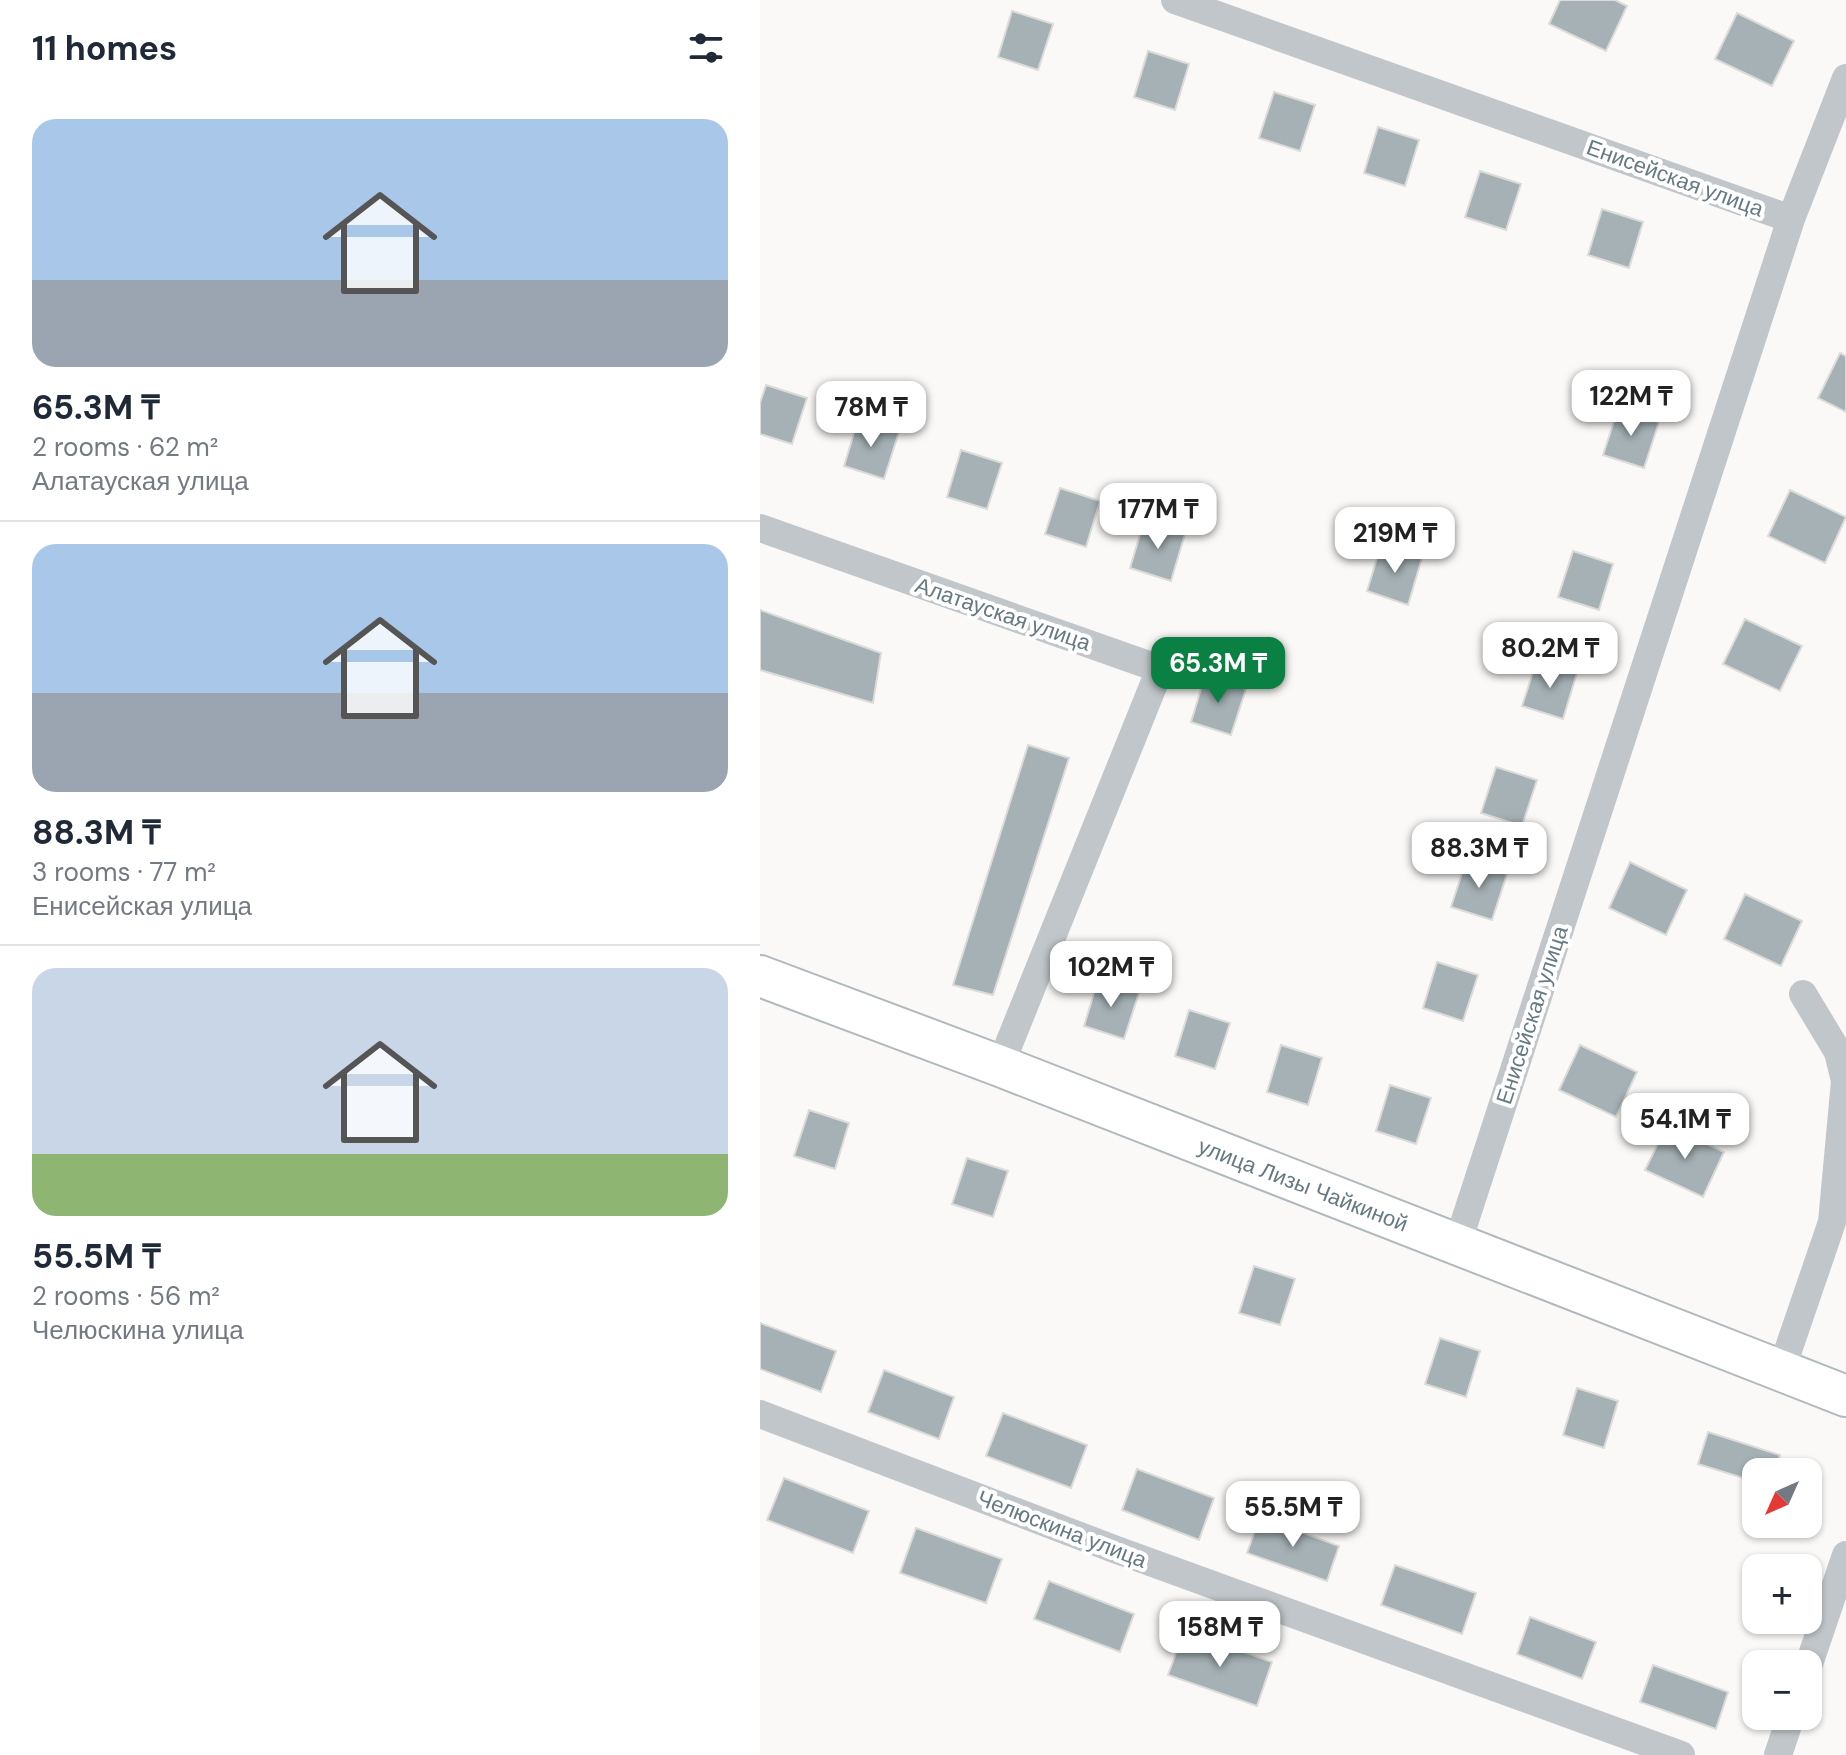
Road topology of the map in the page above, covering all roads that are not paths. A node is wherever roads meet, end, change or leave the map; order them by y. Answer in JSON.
{"nodes":[{"id":1,"x":1175,"y":0,"type":"edge"},
{"id":2,"x":1843,"y":96,"type":"edge"},
{"id":3,"x":1791,"y":219,"type":"junction"},
{"id":4,"x":760,"y":528,"type":"edge"},
{"id":5,"x":760,"y":976,"type":"edge"},
{"id":6,"x":1803,"y":994,"type":"dead end"},
{"id":7,"x":1000,"y":1066,"type":"junction"},
{"id":8,"x":1457,"y":1245,"type":"junction"},
{"id":9,"x":1781,"y":1371,"type":"junction"},
{"id":10,"x":1846,"y":1396,"type":"edge"},
{"id":11,"x":760,"y":1414,"type":"edge"},
{"id":12,"x":1846,"y":1555,"type":"edge"},
{"id":13,"x":1814,"y":1650,"type":"edge"},
{"id":14,"x":1786,"y":1730,"type":"edge"},
{"id":15,"x":1681,"y":1755,"type":"edge"},
{"id":16,"x":1778,"y":1755,"type":"edge"}],
"edges":[{"from":1,"to":3,"type":"street","name":"Енисейская улица"},
{"from":2,"to":3,"type":"street"},
{"from":3,"to":8,"type":"street","name":"Енисейская улица"},
{"from":4,"to":7,"type":"street","name":"Алатауская улица"},
{"from":5,"to":7,"type":"street","name":"улица Лизы Чайкиной"},
{"from":6,"to":9,"type":"street"},
{"from":7,"to":8,"type":"street","name":"улица Лизы Чайкиной"},
{"from":8,"to":9,"type":"street","name":"улица Лизы Чайкиной"},
{"from":9,"to":10,"type":"street","name":"улица Лизы Чайкиной"},
{"from":11,"to":15,"type":"street","name":"Челюскина улица"},
{"from":12,"to":13,"type":"street"},
{"from":14,"to":16,"type":"street"}]}
